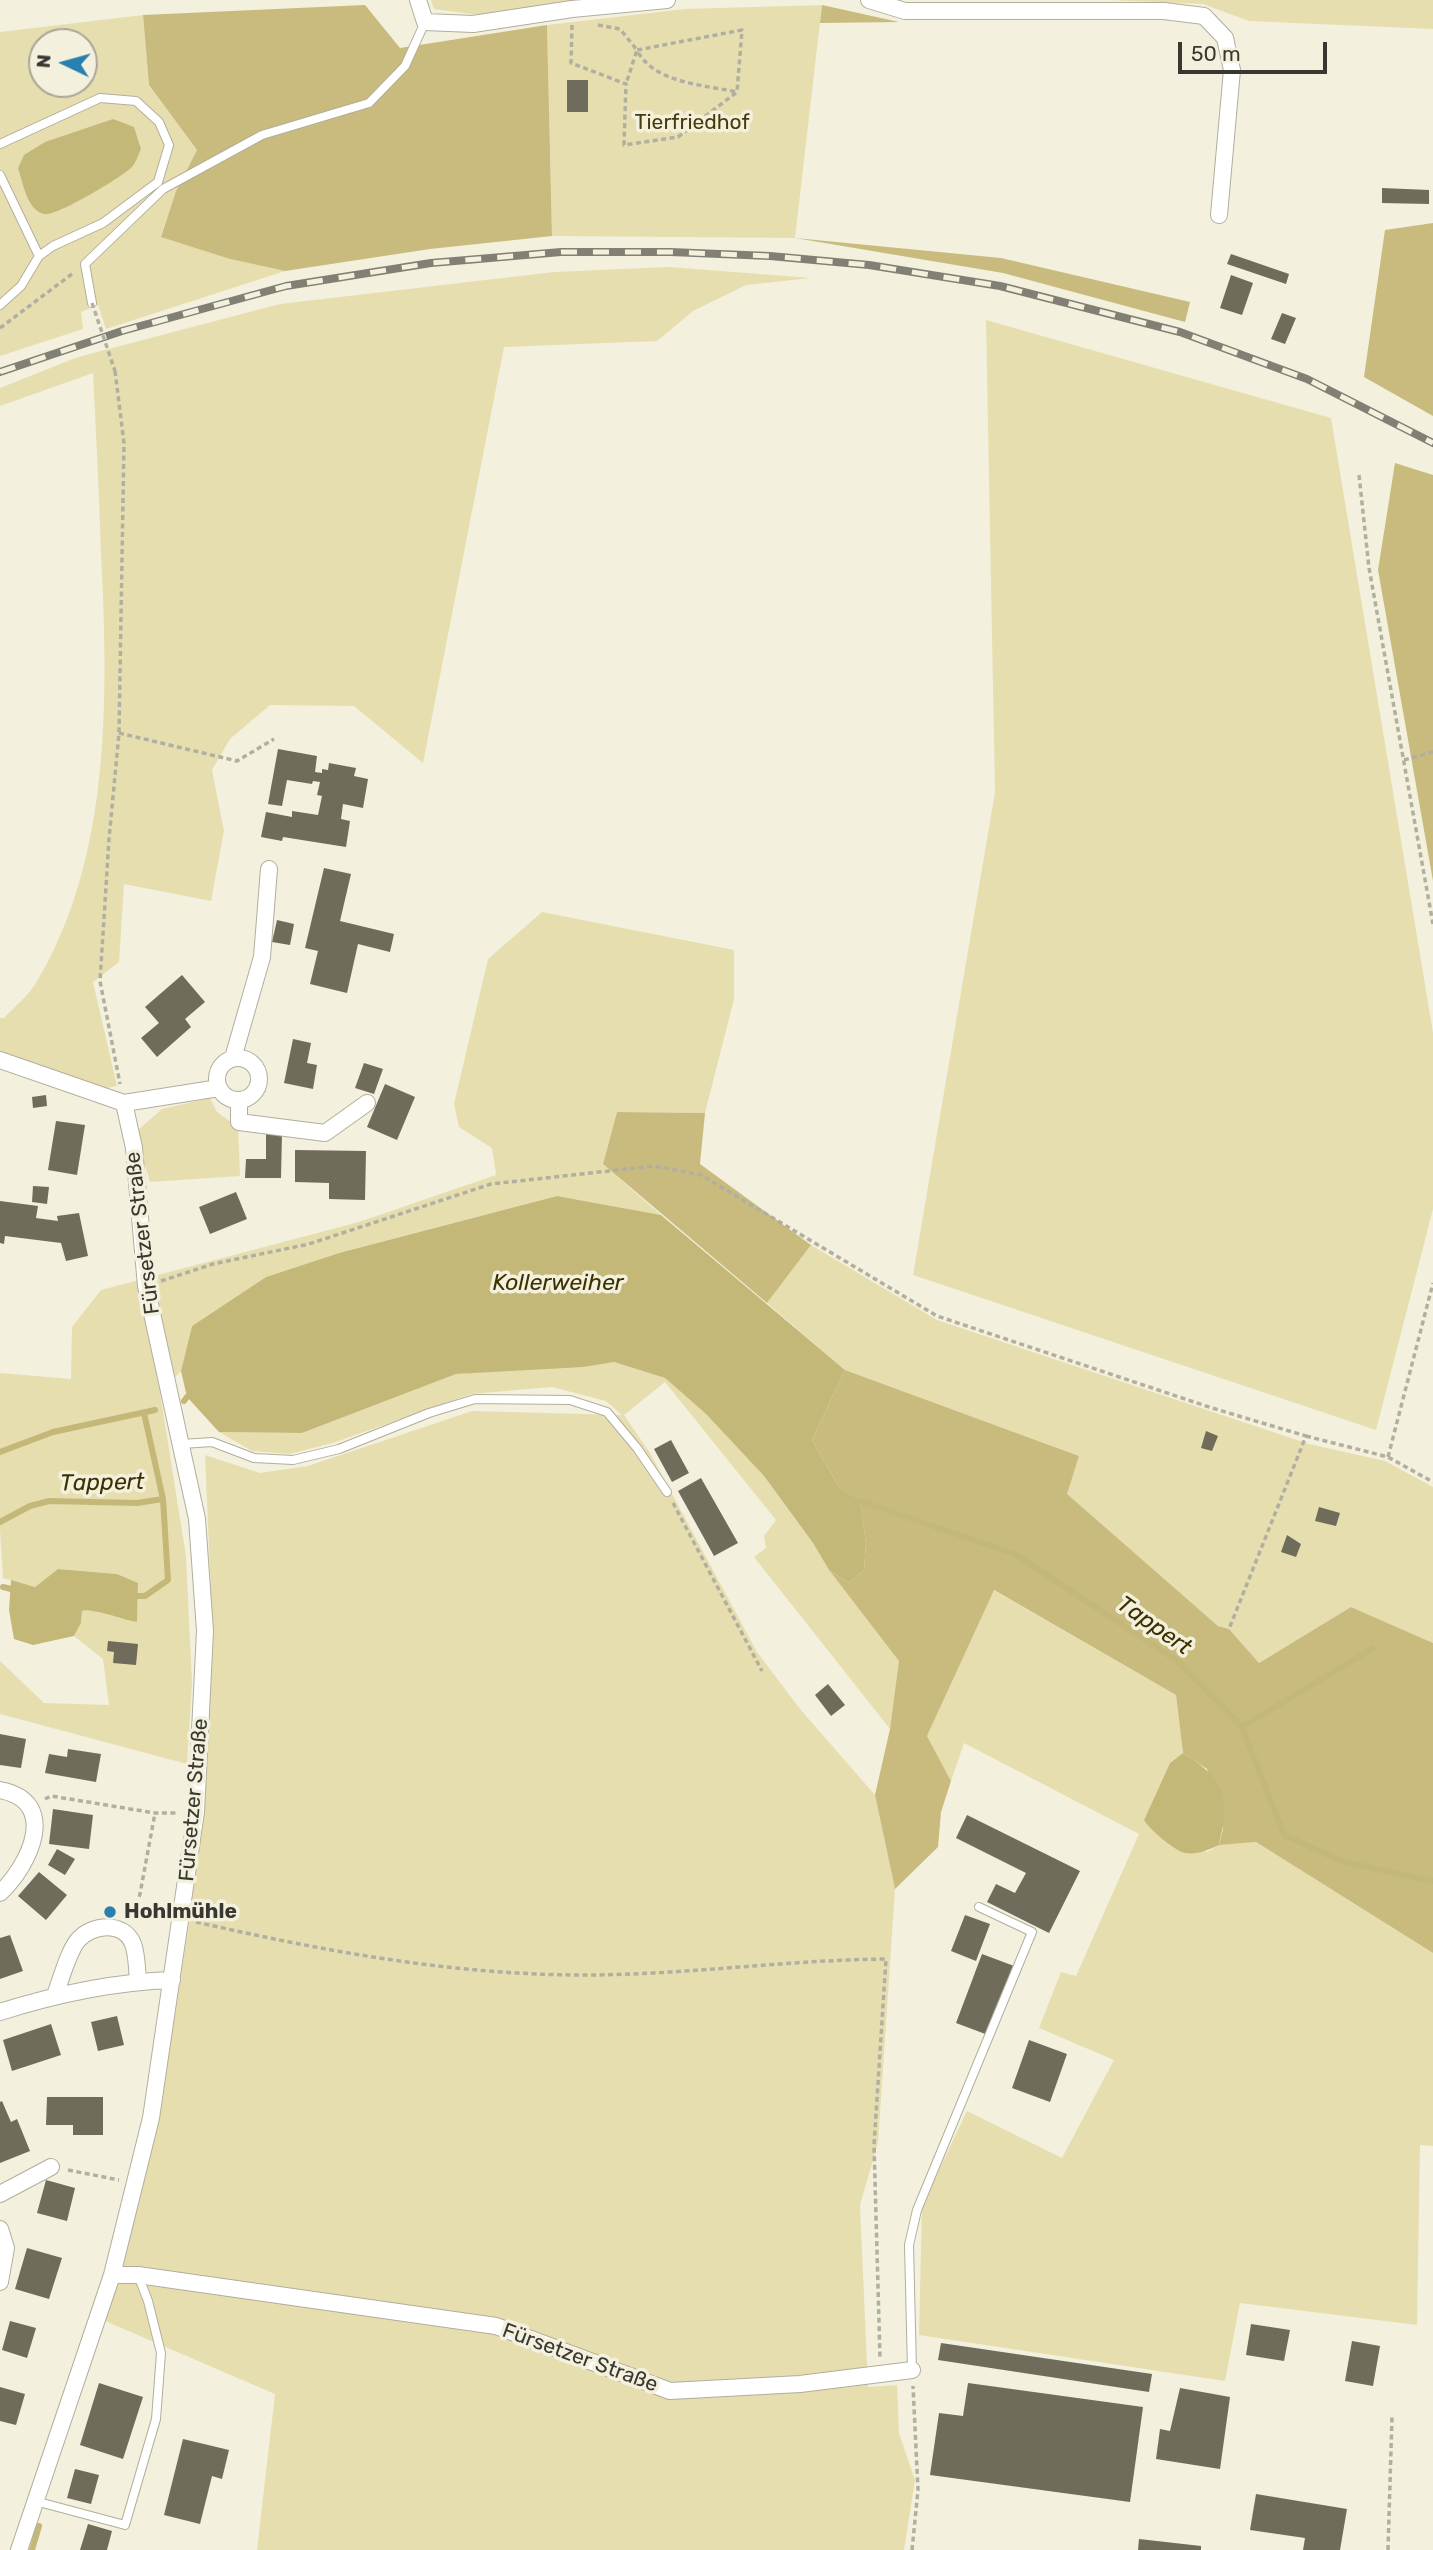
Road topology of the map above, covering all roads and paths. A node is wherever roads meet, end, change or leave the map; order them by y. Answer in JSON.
{"nodes":[{"id":1,"x":418,"y":0,"type":"edge"},
{"id":2,"x":667,"y":0,"type":"edge"},
{"id":3,"x":869,"y":0,"type":"edge"},
{"id":4,"x":572,"y":9,"type":"junction"},
{"id":5,"x":425,"y":22,"type":"junction"},
{"id":6,"x":620,"y":29,"type":"dead end"},
{"id":7,"x":637,"y":50,"type":"junction"},
{"id":8,"x":625,"y":84,"type":"junction"},
{"id":9,"x":737,"y":92,"type":"junction"},
{"id":10,"x":0,"y":144,"type":"edge"},
{"id":11,"x":0,"y":175,"type":"edge"},
{"id":12,"x":161,"y":185,"type":"junction"},
{"id":13,"x":1219,"y":215,"type":"dead end"},
{"id":14,"x":39,"y":256,"type":"junction"},
{"id":15,"x":85,"y":264,"type":"junction"},
{"id":16,"x":92,"y":303,"type":"joint"},
{"id":17,"x":0,"y":305,"type":"edge"},
{"id":18,"x":0,"y":328,"type":"edge"},
{"id":19,"x":1359,"y":475,"type":"dead end"},
{"id":20,"x":119,"y":733,"type":"junction"},
{"id":21,"x":274,"y":739,"type":"dead end"},
{"id":22,"x":1433,"y":752,"type":"edge"},
{"id":23,"x":1404,"y":760,"type":"junction"},
{"id":24,"x":269,"y":869,"type":"dead end"},
{"id":25,"x":1433,"y":924,"type":"edge"},
{"id":26,"x":233,"y":1058,"type":"junction"},
{"id":27,"x":0,"y":1060,"type":"edge"},
{"id":28,"x":219,"y":1088,"type":"junction"},
{"id":29,"x":239,"y":1100,"type":"junction"},
{"id":30,"x":124,"y":1103,"type":"junction"},
{"id":31,"x":368,"y":1103,"type":"dead end"},
{"id":32,"x":1433,"y":1283,"type":"edge"},
{"id":33,"x":146,"y":1286,"type":"junction"},
{"id":34,"x":1306,"y":1436,"type":"junction"},
{"id":35,"x":182,"y":1444,"type":"junction"},
{"id":36,"x":1388,"y":1457,"type":"junction"},
{"id":37,"x":1433,"y":1482,"type":"edge"},
{"id":38,"x":667,"y":1492,"type":"joint"},
{"id":39,"x":1229,"y":1629,"type":"dead end"},
{"id":40,"x":762,"y":1671,"type":"dead end"},
{"id":41,"x":0,"y":1790,"type":"edge"},
{"id":42,"x":30,"y":1806,"type":"junction"},
{"id":43,"x":196,"y":1812,"type":"junction"},
{"id":44,"x":155,"y":1813,"type":"junction"},
{"id":45,"x":0,"y":1893,"type":"edge"},
{"id":46,"x":979,"y":1907,"type":"dead end"},
{"id":47,"x":134,"y":1913,"type":"dead end"},
{"id":48,"x":181,"y":1919,"type":"junction"},
{"id":49,"x":172,"y":1980,"type":"junction"},
{"id":50,"x":138,"y":1981,"type":"junction"},
{"id":51,"x":55,"y":1995,"type":"junction"},
{"id":52,"x":0,"y":2012,"type":"edge"},
{"id":53,"x":51,"y":2167,"type":"joint"},
{"id":54,"x":135,"y":2183,"type":"junction"},
{"id":55,"x":0,"y":2194,"type":"edge"},
{"id":56,"x":0,"y":2229,"type":"edge"},
{"id":57,"x":112,"y":2275,"type":"junction"},
{"id":58,"x":138,"y":2275,"type":"junction"},
{"id":59,"x":0,"y":2282,"type":"edge"},
{"id":60,"x":912,"y":2370,"type":"junction"},
{"id":61,"x":880,"y":2374,"type":"junction"},
{"id":62,"x":1392,"y":2417,"type":"dead end"},
{"id":63,"x":34,"y":2501,"type":"junction"},
{"id":64,"x":19,"y":2550,"type":"edge"},
{"id":65,"x":912,"y":2550,"type":"edge"},
{"id":66,"x":1388,"y":2550,"type":"edge"}],
"edges":[{"from":1,"to":5,"type":"street"},
{"from":2,"to":4,"type":"street"},
{"from":3,"to":13,"type":"street"},
{"from":4,"to":5,"type":"street"},
{"from":4,"to":8,"type":"path"},
{"from":5,"to":12,"type":"lane"},
{"from":6,"to":7,"type":"path"},
{"from":7,"to":8,"type":"path"},
{"from":7,"to":9,"type":"path"},
{"from":7,"to":9,"type":"path"},
{"from":8,"to":9,"type":"path"},
{"from":10,"to":12,"type":"lane"},
{"from":11,"to":14,"type":"lane"},
{"from":12,"to":14,"type":"lane"},
{"from":12,"to":15,"type":"lane"},
{"from":14,"to":17,"type":"lane"},
{"from":15,"to":16,"type":"lane"},
{"from":15,"to":18,"type":"path"},
{"from":16,"to":20,"type":"path","bridge":true},
{"from":19,"to":23,"type":"path"},
{"from":20,"to":21,"type":"path"},
{"from":20,"to":30,"type":"path"},
{"from":22,"to":23,"type":"path"},
{"from":23,"to":25,"type":"path"},
{"from":24,"to":26,"type":"street"},
{"from":26,"to":28,"type":"street"},
{"from":26,"to":29,"type":"street"},
{"from":27,"to":30,"type":"street"},
{"from":28,"to":29,"type":"street"},
{"from":28,"to":30,"type":"street"},
{"from":29,"to":31,"type":"street"},
{"from":30,"to":33,"type":"street","name":"Fürsetzer Straße"},
{"from":32,"to":36,"type":"path"},
{"from":33,"to":34,"type":"path"},
{"from":33,"to":35,"type":"street","name":"Fürsetzer Straße"},
{"from":34,"to":36,"type":"path"},
{"from":34,"to":39,"type":"path"},
{"from":35,"to":38,"type":"lane"},
{"from":35,"to":43,"type":"street","name":"Fürsetzer Straße"},
{"from":36,"to":37,"type":"path"},
{"from":38,"to":40,"type":"path"},
{"from":41,"to":42,"type":"street"},
{"from":42,"to":44,"type":"path"},
{"from":42,"to":45,"type":"street"},
{"from":43,"to":44,"type":"path"},
{"from":43,"to":48,"type":"street","name":"Fürsetzer Straße"},
{"from":44,"to":47,"type":"path"},
{"from":46,"to":60,"type":"lane"},
{"from":48,"to":49,"type":"street","name":"Fürsetzer Straße"},
{"from":48,"to":61,"type":"path"},
{"from":49,"to":50,"type":"street"},
{"from":49,"to":54,"type":"street","name":"Fürsetzer Straße"},
{"from":50,"to":51,"type":"street"},
{"from":50,"to":51,"type":"street"},
{"from":51,"to":52,"type":"street"},
{"from":53,"to":54,"type":"path"},
{"from":53,"to":55,"type":"street"},
{"from":54,"to":57,"type":"street","name":"Fürsetzer Straße"},
{"from":56,"to":59,"type":"street"},
{"from":57,"to":58,"type":"street","name":"Fürsetzer Straße"},
{"from":57,"to":63,"type":"street","name":"Fürsetzer Straße"},
{"from":58,"to":61,"type":"street","name":"Fürsetzer Straße"},
{"from":58,"to":63,"type":"lane"},
{"from":60,"to":61,"type":"street","name":"Fürsetzer Straße"},
{"from":60,"to":65,"type":"path"},
{"from":62,"to":66,"type":"path"},
{"from":63,"to":64,"type":"street","name":"Fürsetzer Straße"}]}
